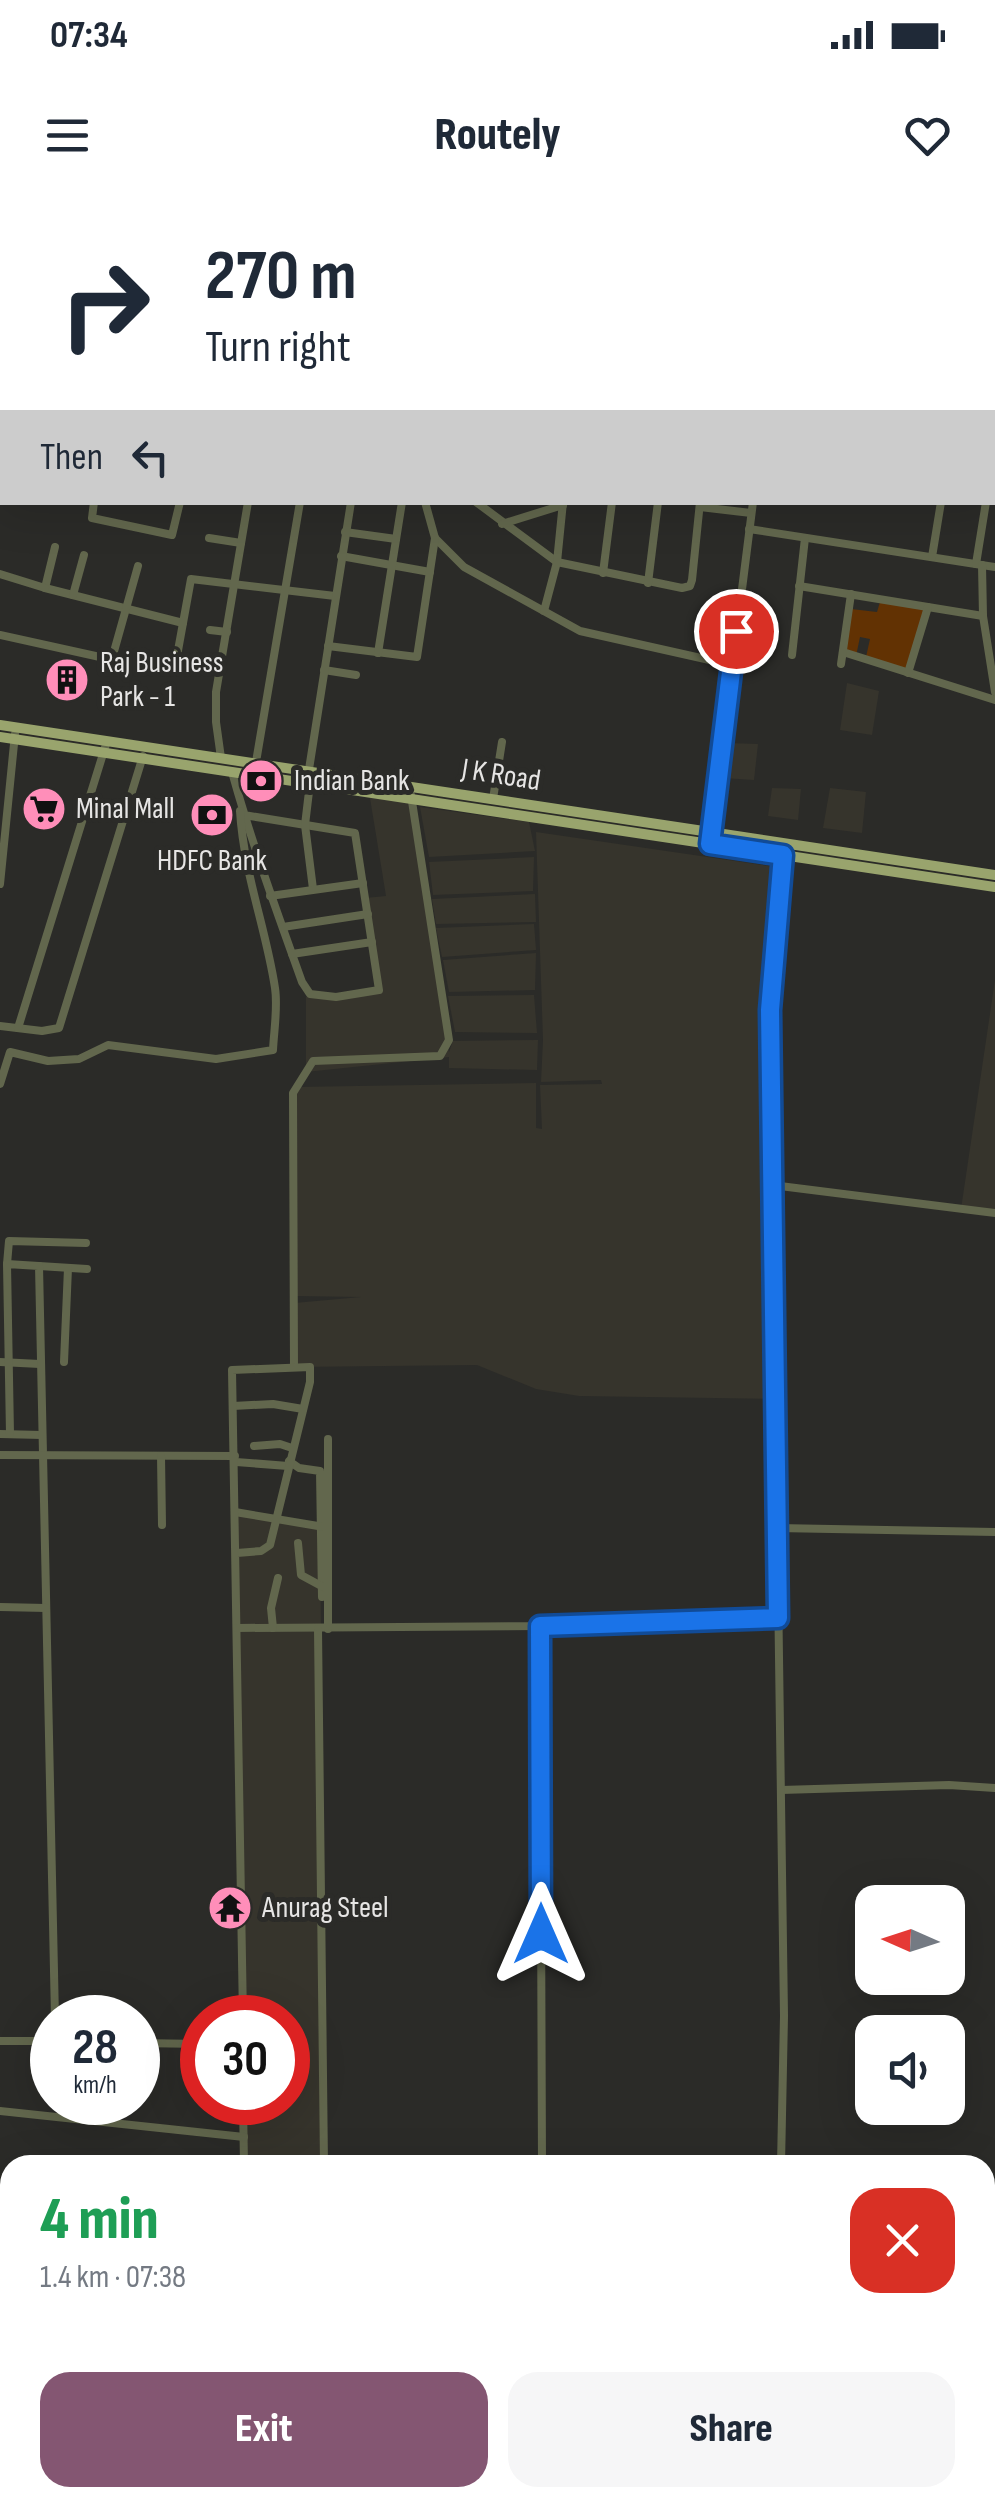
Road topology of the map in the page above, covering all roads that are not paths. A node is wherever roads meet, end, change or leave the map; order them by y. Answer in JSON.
{"nodes":[{"id":1,"x":94,"y":505,"type":"edge"},
{"id":2,"x":179,"y":505,"type":"edge"},
{"id":3,"x":248,"y":505,"type":"edge"},
{"id":4,"x":299,"y":505,"type":"edge"},
{"id":5,"x":350,"y":505,"type":"edge"},
{"id":6,"x":402,"y":505,"type":"edge"},
{"id":7,"x":426,"y":505,"type":"edge"},
{"id":8,"x":480,"y":505,"type":"edge"},
{"id":9,"x":560,"y":505,"type":"edge"},
{"id":10,"x":563,"y":505,"type":"edge"},
{"id":11,"x":612,"y":505,"type":"edge"},
{"id":12,"x":658,"y":505,"type":"edge"},
{"id":13,"x":700,"y":505,"type":"edge"},
{"id":14,"x":940,"y":505,"type":"edge"},
{"id":15,"x":752,"y":508,"type":"edge"},
{"id":16,"x":990,"y":515,"type":"edge"},
{"id":17,"x":502,"y":524,"type":"junction"},
{"id":18,"x":749,"y":529,"type":"junction"},
{"id":19,"x":345,"y":532,"type":"junction"},
{"id":20,"x":209,"y":538,"type":"dead end"},
{"id":21,"x":434,"y":538,"type":"junction"},
{"id":22,"x":805,"y":538,"type":"junction"},
{"id":23,"x":396,"y":539,"type":"junction"},
{"id":24,"x":241,"y":543,"type":"junction"},
{"id":25,"x":55,"y":548,"type":"dead end"},
{"id":26,"x":84,"y":555,"type":"dead end"},
{"id":27,"x":341,"y":556,"type":"junction"},
{"id":28,"x":932,"y":557,"type":"junction"},
{"id":29,"x":557,"y":562,"type":"junction"},
{"id":30,"x":979,"y":564,"type":"junction"},
{"id":31,"x":392,"y":565,"type":"junction"},
{"id":32,"x":138,"y":566,"type":"dead end"},
{"id":33,"x":995,"y":567,"type":"edge"},
{"id":34,"x":430,"y":572,"type":"junction"},
{"id":35,"x":603,"y":573,"type":"junction"},
{"id":36,"x":0,"y":574,"type":"edge"},
{"id":37,"x":648,"y":583,"type":"junction"},
{"id":38,"x":234,"y":584,"type":"junction"},
{"id":39,"x":800,"y":586,"type":"junction"},
{"id":40,"x":45,"y":588,"type":"junction"},
{"id":41,"x":283,"y":590,"type":"junction"},
{"id":42,"x":851,"y":594,"type":"junction"},
{"id":43,"x":73,"y":595,"type":"junction"},
{"id":44,"x":335,"y":596,"type":"junction"},
{"id":45,"x":928,"y":607,"type":"junction"},
{"id":46,"x":126,"y":609,"type":"junction"},
{"id":47,"x":544,"y":612,"type":"junction"},
{"id":48,"x":983,"y":616,"type":"junction"},
{"id":49,"x":183,"y":624,"type":"junction"},
{"id":50,"x":210,"y":630,"type":"dead end"},
{"id":51,"x":227,"y":632,"type":"junction"},
{"id":52,"x":0,"y":635,"type":"edge"},
{"id":53,"x":328,"y":646,"type":"junction"},
{"id":54,"x":842,"y":652,"type":"junction"},
{"id":55,"x":378,"y":653,"type":"junction"},
{"id":56,"x":792,"y":655,"type":"dead end"},
{"id":57,"x":841,"y":664,"type":"dead end"},
{"id":58,"x":732,"y":665,"type":"junction"},
{"id":59,"x":175,"y":668,"type":"dead end"},
{"id":60,"x":324,"y":670,"type":"junction"},
{"id":61,"x":908,"y":673,"type":"junction"},
{"id":62,"x":356,"y":675,"type":"dead end"},
{"id":63,"x":995,"y":692,"type":"edge"},
{"id":64,"x":995,"y":700,"type":"edge"},
{"id":65,"x":0,"y":725,"type":"edge"},
{"id":66,"x":15,"y":733,"type":"junction"},
{"id":67,"x":0,"y":738,"type":"edge"},
{"id":68,"x":502,"y":742,"type":"dead end"},
{"id":69,"x":106,"y":747,"type":"junction"},
{"id":70,"x":144,"y":752,"type":"junction"},
{"id":71,"x":222,"y":758,"type":"junction"},
{"id":72,"x":256,"y":762,"type":"junction"},
{"id":73,"x":232,"y":772,"type":"junction"},
{"id":74,"x":309,"y":778,"type":"junction"},
{"id":75,"x":5,"y":781,"type":"edge"},
{"id":76,"x":411,"y":792,"type":"junction"},
{"id":77,"x":238,"y":794,"type":"junction"},
{"id":78,"x":493,"y":799,"type":"junction"},
{"id":79,"x":244,"y":815,"type":"junction"},
{"id":80,"x":3,"y":823,"type":"edge"},
{"id":81,"x":305,"y":826,"type":"junction"},
{"id":82,"x":710,"y":838,"type":"junction"},
{"id":83,"x":783,"y":849,"type":"junction"},
{"id":84,"x":1,"y":861,"type":"edge"},
{"id":85,"x":995,"y":875,"type":"edge"},
{"id":86,"x":363,"y":882,"type":"junction"},
{"id":87,"x":0,"y":884,"type":"edge"},
{"id":88,"x":995,"y":887,"type":"edge"},
{"id":89,"x":313,"y":889,"type":"junction"},
{"id":90,"x":270,"y":896,"type":"junction"},
{"id":91,"x":368,"y":914,"type":"junction"},
{"id":92,"x":283,"y":927,"type":"junction"},
{"id":93,"x":372,"y":942,"type":"junction"},
{"id":94,"x":292,"y":954,"type":"junction"},
{"id":95,"x":0,"y":1024,"type":"edge"},
{"id":96,"x":19,"y":1026,"type":"junction"},
{"id":97,"x":0,"y":1084,"type":"edge"},
{"id":98,"x":772,"y":1186,"type":"junction"},
{"id":99,"x":995,"y":1213,"type":"edge"},
{"id":100,"x":86,"y":1243,"type":"dead end"},
{"id":101,"x":7,"y":1264,"type":"junction"},
{"id":102,"x":38,"y":1266,"type":"junction"},
{"id":103,"x":68,"y":1268,"type":"junction"},
{"id":104,"x":87,"y":1269,"type":"dead end"},
{"id":105,"x":5,"y":1362,"type":"edge"},
{"id":106,"x":64,"y":1362,"type":"dead end"},
{"id":107,"x":40,"y":1364,"type":"junction"},
{"id":108,"x":294,"y":1367,"type":"junction"},
{"id":109,"x":234,"y":1406,"type":"junction"},
{"id":110,"x":303,"y":1409,"type":"junction"},
{"id":111,"x":5,"y":1434,"type":"edge"},
{"id":112,"x":42,"y":1434,"type":"junction"},
{"id":113,"x":328,"y":1439,"type":"dead end"},
{"id":114,"x":254,"y":1446,"type":"dead end"},
{"id":115,"x":292,"y":1448,"type":"junction"},
{"id":116,"x":0,"y":1455,"type":"edge"},
{"id":117,"x":43,"y":1456,"type":"junction"},
{"id":118,"x":161,"y":1456,"type":"junction"},
{"id":119,"x":236,"y":1459,"type":"junction"},
{"id":120,"x":288,"y":1464,"type":"junction"},
{"id":121,"x":235,"y":1512,"type":"junction"},
{"id":122,"x":279,"y":1518,"type":"junction"},
{"id":123,"x":162,"y":1524,"type":"dead end"},
{"id":124,"x":324,"y":1527,"type":"junction"},
{"id":125,"x":776,"y":1528,"type":"junction"},
{"id":126,"x":995,"y":1532,"type":"edge"},
{"id":127,"x":298,"y":1543,"type":"dead end"},
{"id":128,"x":237,"y":1554,"type":"junction"},
{"id":129,"x":278,"y":1578,"type":"dead end"},
{"id":130,"x":324,"y":1591,"type":"junction"},
{"id":131,"x":0,"y":1607,"type":"edge"},
{"id":132,"x":46,"y":1608,"type":"junction"},
{"id":133,"x":778,"y":1618,"type":"junction"},
{"id":134,"x":540,"y":1626,"type":"junction"},
{"id":135,"x":237,"y":1628,"type":"junction"},
{"id":136,"x":273,"y":1628,"type":"junction"},
{"id":137,"x":323,"y":1629,"type":"junction"},
{"id":138,"x":995,"y":1788,"type":"edge"},
{"id":139,"x":780,"y":1790,"type":"junction"},
{"id":140,"x":54,"y":1995,"type":"edge"},
{"id":141,"x":242,"y":1995,"type":"edge"},
{"id":142,"x":30,"y":2040,"type":"edge"},
{"id":143,"x":0,"y":2041,"type":"edge"},
{"id":144,"x":0,"y":2111,"type":"edge"},
{"id":145,"x":244,"y":2125,"type":"edge"},
{"id":146,"x":244,"y":2138,"type":"junction"},
{"id":147,"x":244,"y":2155,"type":"edge"},
{"id":148,"x":324,"y":2155,"type":"edge"},
{"id":149,"x":542,"y":2155,"type":"edge"},
{"id":150,"x":781,"y":2155,"type":"edge"}],
"edges":[{"from":1,"to":2,"type":"street"},
{"from":3,"to":24,"type":"street"},
{"from":4,"to":41,"type":"street"},
{"from":5,"to":19,"type":"street"},
{"from":6,"to":23,"type":"street"},
{"from":7,"to":21,"type":"street"},
{"from":8,"to":17,"type":"street"},
{"from":9,"to":17,"type":"street"},
{"from":10,"to":29,"type":"street"},
{"from":11,"to":35,"type":"street"},
{"from":12,"to":37,"type":"street"},
{"from":13,"to":15,"type":"street"},
{"from":13,"to":37,"type":"street"},
{"from":14,"to":28,"type":"street"},
{"from":15,"to":18,"type":"street"},
{"from":16,"to":30,"type":"street"},
{"from":17,"to":29,"type":"street"},
{"from":18,"to":22,"type":"street"},
{"from":18,"to":58,"type":"street"},
{"from":19,"to":23,"type":"street"},
{"from":19,"to":27,"type":"street"},
{"from":20,"to":24,"type":"street"},
{"from":21,"to":34,"type":"street"},
{"from":21,"to":47,"type":"street"},
{"from":22,"to":28,"type":"street"},
{"from":22,"to":39,"type":"street"},
{"from":23,"to":31,"type":"street"},
{"from":24,"to":38,"type":"street"},
{"from":25,"to":40,"type":"street"},
{"from":26,"to":43,"type":"street"},
{"from":27,"to":31,"type":"street"},
{"from":27,"to":44,"type":"street"},
{"from":28,"to":30,"type":"street"},
{"from":29,"to":35,"type":"street"},
{"from":29,"to":47,"type":"street"},
{"from":30,"to":33,"type":"street"},
{"from":30,"to":48,"type":"street"},
{"from":31,"to":34,"type":"street"},
{"from":31,"to":55,"type":"street"},
{"from":32,"to":46,"type":"street"},
{"from":34,"to":55,"type":"street"},
{"from":35,"to":37,"type":"street"},
{"from":36,"to":40,"type":"street"},
{"from":38,"to":41,"type":"street"},
{"from":38,"to":49,"type":"street"},
{"from":38,"to":51,"type":"street"},
{"from":39,"to":42,"type":"street"},
{"from":39,"to":56,"type":"street"},
{"from":40,"to":43,"type":"street"},
{"from":41,"to":44,"type":"street"},
{"from":41,"to":72,"type":"street"},
{"from":42,"to":45,"type":"street"},
{"from":42,"to":54,"type":"street"},
{"from":43,"to":46,"type":"street"},
{"from":44,"to":53,"type":"street"},
{"from":45,"to":48,"type":"street"},
{"from":45,"to":61,"type":"street"},
{"from":46,"to":49,"type":"street"},
{"from":46,"to":52,"type":"street"},
{"from":47,"to":58,"type":"street"},
{"from":48,"to":63,"type":"street"},
{"from":49,"to":59,"type":"street"},
{"from":50,"to":51,"type":"street"},
{"from":51,"to":71,"type":"street"},
{"from":53,"to":55,"type":"street"},
{"from":53,"to":60,"type":"street"},
{"from":54,"to":57,"type":"street"},
{"from":54,"to":61,"type":"street"},
{"from":58,"to":82,"type":"street"},
{"from":60,"to":62,"type":"street"},
{"from":60,"to":74,"type":"street"},
{"from":61,"to":64,"type":"street"},
{"from":65,"to":66,"type":"main road","name":"J K Road"},
{"from":66,"to":67,"type":"main road","name":"J K Road"},
{"from":66,"to":69,"type":"main road","name":"J K Road"},
{"from":66,"to":75,"type":"street"},
{"from":68,"to":78,"type":"street"},
{"from":69,"to":70,"type":"main road","name":"J K Road"},
{"from":69,"to":96,"type":"street"},
{"from":70,"to":71,"type":"main road","name":"J K Road"},
{"from":70,"to":73,"type":"main road","name":"J K Road"},
{"from":70,"to":96,"type":"street"},
{"from":71,"to":72,"type":"main road","name":"J K Road"},
{"from":72,"to":74,"type":"main road","name":"J K Road"},
{"from":73,"to":74,"type":"main road","name":"J K Road"},
{"from":73,"to":77,"type":"street"},
{"from":74,"to":76,"type":"main road","name":"J K Road"},
{"from":74,"to":81,"type":"street"},
{"from":75,"to":80,"type":"street"},
{"from":76,"to":78,"type":"main road","name":"J K Road"},
{"from":76,"to":82,"type":"main road","name":"J K Road"},
{"from":76,"to":108,"type":"street"},
{"from":77,"to":79,"type":"street"},
{"from":77,"to":97,"type":"street"},
{"from":78,"to":82,"type":"main road","name":"J K Road"},
{"from":79,"to":81,"type":"street"},
{"from":79,"to":90,"type":"street"},
{"from":80,"to":84,"type":"street"},
{"from":81,"to":86,"type":"street"},
{"from":81,"to":89,"type":"street"},
{"from":82,"to":83,"type":"main road","name":"J K Road"},
{"from":83,"to":85,"type":"main road","name":"J K Road"},
{"from":83,"to":88,"type":"main road","name":"J K Road"},
{"from":83,"to":98,"type":"street"},
{"from":84,"to":87,"type":"street"},
{"from":86,"to":89,"type":"street"},
{"from":86,"to":91,"type":"street"},
{"from":89,"to":90,"type":"street"},
{"from":90,"to":92,"type":"street"},
{"from":91,"to":92,"type":"street"},
{"from":91,"to":93,"type":"street"},
{"from":92,"to":94,"type":"street"},
{"from":93,"to":94,"type":"street"},
{"from":93,"to":94,"type":"street"},
{"from":95,"to":96,"type":"street"},
{"from":98,"to":99,"type":"street"},
{"from":98,"to":125,"type":"street"},
{"from":100,"to":101,"type":"street"},
{"from":101,"to":102,"type":"street"},
{"from":101,"to":105,"type":"street"},
{"from":102,"to":103,"type":"street"},
{"from":102,"to":107,"type":"street"},
{"from":103,"to":104,"type":"street"},
{"from":103,"to":106,"type":"street"},
{"from":105,"to":107,"type":"street"},
{"from":105,"to":111,"type":"street"},
{"from":107,"to":112,"type":"street"},
{"from":108,"to":109,"type":"street"},
{"from":108,"to":110,"type":"street"},
{"from":109,"to":110,"type":"street"},
{"from":109,"to":119,"type":"street"},
{"from":110,"to":115,"type":"street"},
{"from":111,"to":112,"type":"street"},
{"from":112,"to":117,"type":"street"},
{"from":113,"to":124,"type":"street"},
{"from":114,"to":115,"type":"street"},
{"from":115,"to":120,"type":"street"},
{"from":116,"to":117,"type":"street"},
{"from":117,"to":118,"type":"street"},
{"from":117,"to":132,"type":"street"},
{"from":118,"to":119,"type":"street"},
{"from":118,"to":123,"type":"street"},
{"from":119,"to":120,"type":"street"},
{"from":119,"to":121,"type":"street"},
{"from":120,"to":122,"type":"street"},
{"from":120,"to":124,"type":"street"},
{"from":121,"to":122,"type":"street"},
{"from":121,"to":128,"type":"street"},
{"from":122,"to":124,"type":"street"},
{"from":122,"to":128,"type":"street"},
{"from":124,"to":130,"type":"street"},
{"from":125,"to":126,"type":"street"},
{"from":125,"to":133,"type":"street"},
{"from":127,"to":130,"type":"street"},
{"from":128,"to":135,"type":"street"},
{"from":129,"to":136,"type":"street"},
{"from":130,"to":137,"type":"street"},
{"from":131,"to":132,"type":"street"},
{"from":132,"to":140,"type":"street"},
{"from":133,"to":134,"type":"street"},
{"from":133,"to":139,"type":"street"},
{"from":134,"to":137,"type":"street"},
{"from":134,"to":149,"type":"street"},
{"from":135,"to":136,"type":"street"},
{"from":135,"to":141,"type":"street"},
{"from":136,"to":137,"type":"street"},
{"from":137,"to":148,"type":"street"},
{"from":138,"to":139,"type":"street"},
{"from":139,"to":150,"type":"street"},
{"from":142,"to":143,"type":"street"},
{"from":144,"to":146,"type":"street"},
{"from":145,"to":146,"type":"street"},
{"from":146,"to":147,"type":"street"}]}
